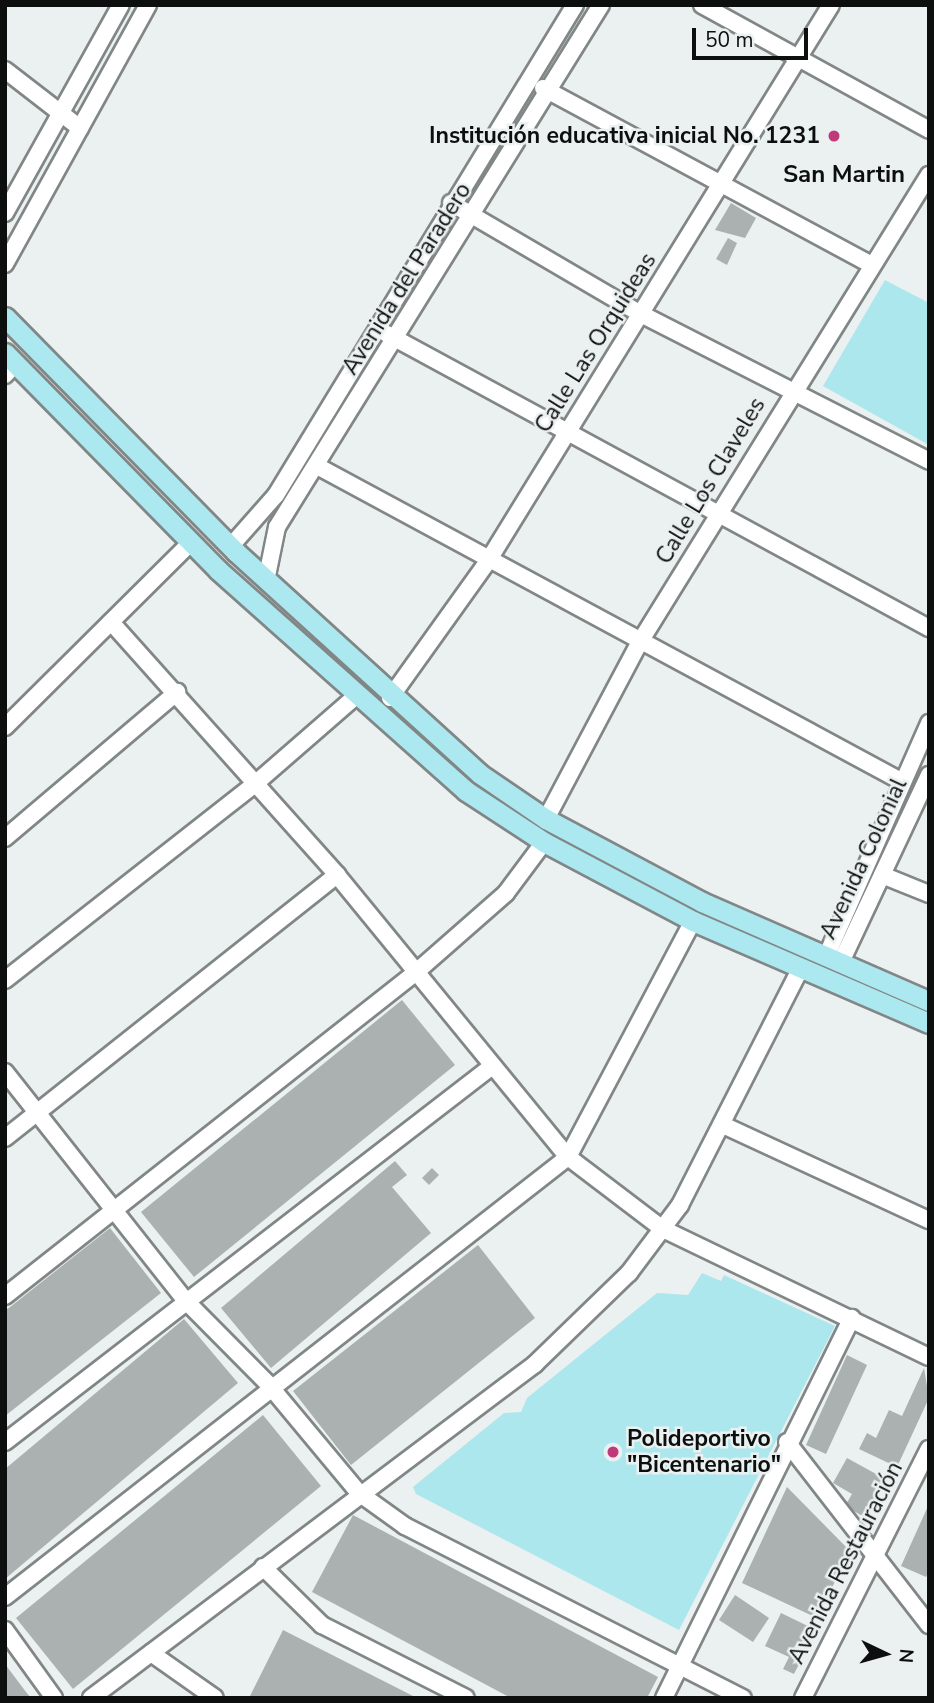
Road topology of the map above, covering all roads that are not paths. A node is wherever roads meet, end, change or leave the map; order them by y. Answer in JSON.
{"nodes":[{"id":1,"x":121,"y":5,"type":"edge"},
{"id":2,"x":148,"y":5,"type":"edge"},
{"id":3,"x":575,"y":5,"type":"edge"},
{"id":4,"x":601,"y":5,"type":"edge"},
{"id":5,"x":702,"y":5,"type":"edge"},
{"id":6,"x":831,"y":5,"type":"edge"},
{"id":7,"x":800,"y":59,"type":"junction"},
{"id":8,"x":5,"y":70,"type":"edge"},
{"id":9,"x":529,"y":79,"type":"junction"},
{"id":10,"x":550,"y":92,"type":"junction"},
{"id":11,"x":60,"y":117,"type":"junction"},
{"id":12,"x":80,"y":128,"type":"junction"},
{"id":13,"x":929,"y":130,"type":"edge"},
{"id":14,"x":929,"y":175,"type":"edge"},
{"id":15,"x":722,"y":182,"type":"junction"},
{"id":16,"x":451,"y":203,"type":"junction"},
{"id":17,"x":5,"y":214,"type":"edge"},
{"id":18,"x":474,"y":215,"type":"junction"},
{"id":19,"x":5,"y":264,"type":"edge"},
{"id":20,"x":872,"y":265,"type":"junction"},
{"id":21,"x":641,"y":314,"type":"junction"},
{"id":22,"x":5,"y":317,"type":"edge"},
{"id":23,"x":376,"y":328,"type":"junction"},
{"id":24,"x":396,"y":339,"type":"junction"},
{"id":25,"x":9,"y":364,"type":"edge"},
{"id":26,"x":792,"y":390,"type":"junction"},
{"id":27,"x":567,"y":433,"type":"junction"},
{"id":28,"x":929,"y":461,"type":"edge"},
{"id":29,"x":317,"y":467,"type":"junction"},
{"id":30,"x":718,"y":517,"type":"junction"},
{"id":31,"x":191,"y":542,"type":"junction"},
{"id":32,"x":233,"y":550,"type":"junction"},
{"id":33,"x":488,"y":561,"type":"junction"},
{"id":34,"x":218,"y":570,"type":"junction"},
{"id":35,"x":266,"y":581,"type":"junction"},
{"id":36,"x":111,"y":622,"type":"junction"},
{"id":37,"x":929,"y":628,"type":"edge"},
{"id":38,"x":638,"y":645,"type":"junction"},
{"id":39,"x":177,"y":692,"type":"junction"},
{"id":40,"x":355,"y":697,"type":"junction"},
{"id":41,"x":390,"y":698,"type":"junction"},
{"id":42,"x":929,"y":723,"type":"edge"},
{"id":43,"x":5,"y":727,"type":"edge"},
{"id":44,"x":913,"y":757,"type":"junction"},
{"id":45,"x":929,"y":764,"type":"edge"},
{"id":46,"x":929,"y":775,"type":"edge"},
{"id":47,"x":901,"y":781,"type":"junction"},
{"id":48,"x":256,"y":783,"type":"junction"},
{"id":49,"x":546,"y":819,"type":"junction"},
{"id":50,"x":5,"y":838,"type":"edge"},
{"id":51,"x":544,"y":842,"type":"junction"},
{"id":52,"x":337,"y":875,"type":"junction"},
{"id":53,"x":882,"y":875,"type":"junction"},
{"id":54,"x":929,"y":894,"type":"edge"},
{"id":55,"x":693,"y":920,"type":"junction"},
{"id":56,"x":833,"y":959,"type":"junction"},
{"id":57,"x":801,"y":968,"type":"junction"},
{"id":58,"x":415,"y":973,"type":"junction"},
{"id":59,"x":5,"y":980,"type":"edge"},
{"id":60,"x":929,"y":1001,"type":"edge"},
{"id":61,"x":929,"y":1023,"type":"edge"},
{"id":62,"x":491,"y":1067,"type":"junction"},
{"id":63,"x":5,"y":1072,"type":"edge"},
{"id":64,"x":39,"y":1111,"type":"junction"},
{"id":65,"x":723,"y":1125,"type":"junction"},
{"id":66,"x":5,"y":1138,"type":"edge"},
{"id":67,"x":568,"y":1157,"type":"junction"},
{"id":68,"x":117,"y":1206,"type":"junction"},
{"id":69,"x":929,"y":1220,"type":"edge"},
{"id":70,"x":663,"y":1229,"type":"junction"},
{"id":71,"x":5,"y":1296,"type":"edge"},
{"id":72,"x":186,"y":1300,"type":"junction"},
{"id":73,"x":852,"y":1318,"type":"junction"},
{"id":74,"x":929,"y":1357,"type":"edge"},
{"id":75,"x":269,"y":1385,"type":"junction"},
{"id":76,"x":5,"y":1442,"type":"edge"},
{"id":77,"x":787,"y":1442,"type":"junction"},
{"id":78,"x":929,"y":1449,"type":"edge"},
{"id":79,"x":359,"y":1493,"type":"junction"},
{"id":80,"x":877,"y":1556,"type":"junction"},
{"id":81,"x":263,"y":1567,"type":"junction"},
{"id":82,"x":5,"y":1597,"type":"edge"},
{"id":83,"x":929,"y":1625,"type":"edge"},
{"id":84,"x":5,"y":1630,"type":"edge"},
{"id":85,"x":151,"y":1653,"type":"junction"},
{"id":86,"x":681,"y":1663,"type":"junction"},
{"id":87,"x":54,"y":1698,"type":"edge"},
{"id":88,"x":91,"y":1698,"type":"edge"},
{"id":89,"x":215,"y":1698,"type":"edge"},
{"id":90,"x":466,"y":1698,"type":"edge"},
{"id":91,"x":664,"y":1698,"type":"edge"},
{"id":92,"x":743,"y":1698,"type":"edge"},
{"id":93,"x":803,"y":1698,"type":"edge"}],
"edges":[{"from":1,"to":11,"type":"street"},
{"from":2,"to":12,"type":"street"},
{"from":3,"to":9,"type":"street","name":"Avenida del Paradero"},
{"from":4,"to":10,"type":"street","name":"Avenida del Paradero"},
{"from":5,"to":7,"type":"street"},
{"from":6,"to":7,"type":"street","name":"Calle Las Orquideas"},
{"from":7,"to":13,"type":"street"},
{"from":7,"to":15,"type":"street","name":"Calle Las Orquideas"},
{"from":8,"to":11,"type":"street"},
{"from":9,"to":10,"type":"street"},
{"from":9,"to":16,"type":"street","name":"Avenida del Paradero"},
{"from":10,"to":15,"type":"street"},
{"from":10,"to":18,"type":"street","name":"Avenida del Paradero"},
{"from":11,"to":12,"type":"street"},
{"from":11,"to":17,"type":"street"},
{"from":12,"to":19,"type":"street"},
{"from":14,"to":20,"type":"street","name":"Calle Los Claveles"},
{"from":15,"to":20,"type":"street"},
{"from":15,"to":21,"type":"street","name":"Calle Las Orquideas"},
{"from":16,"to":18,"type":"street"},
{"from":16,"to":23,"type":"street","name":"Avenida del Paradero"},
{"from":18,"to":21,"type":"street"},
{"from":18,"to":24,"type":"street","name":"Avenida del Paradero"},
{"from":20,"to":26,"type":"street","name":"Calle Los Claveles"},
{"from":21,"to":26,"type":"street"},
{"from":21,"to":27,"type":"street","name":"Calle Las Orquideas"},
{"from":22,"to":32,"type":"main road"},
{"from":23,"to":24,"type":"street"},
{"from":23,"to":32,"type":"street","name":"Avenida del Paradero"},
{"from":24,"to":27,"type":"street"},
{"from":24,"to":29,"type":"street","name":"Avenida del Paradero"},
{"from":25,"to":31,"type":"main road"},
{"from":26,"to":28,"type":"street"},
{"from":26,"to":30,"type":"street","name":"Calle Los Claveles"},
{"from":27,"to":30,"type":"street"},
{"from":27,"to":33,"type":"street","name":"Calle Las Orquideas"},
{"from":29,"to":33,"type":"street"},
{"from":29,"to":35,"type":"street","name":"Avenida del Paradero"},
{"from":30,"to":37,"type":"street"},
{"from":30,"to":38,"type":"street","name":"Calle Los Claveles"},
{"from":31,"to":34,"type":"main road"},
{"from":31,"to":36,"type":"street"},
{"from":32,"to":34,"type":"main road"},
{"from":32,"to":35,"type":"main road"},
{"from":33,"to":38,"type":"street"},
{"from":33,"to":41,"type":"street","name":"Calle Las Orquideas"},
{"from":34,"to":40,"type":"main road"},
{"from":35,"to":41,"type":"main road"},
{"from":36,"to":39,"type":"street"},
{"from":36,"to":43,"type":"street"},
{"from":38,"to":47,"type":"street"},
{"from":38,"to":49,"type":"street","name":"Calle Los Claveles"},
{"from":39,"to":48,"type":"street"},
{"from":39,"to":50,"type":"street"},
{"from":40,"to":48,"type":"street"},
{"from":40,"to":51,"type":"main road"},
{"from":41,"to":49,"type":"main road"},
{"from":42,"to":44,"type":"street"},
{"from":44,"to":45,"type":"street"},
{"from":44,"to":47,"type":"street"},
{"from":46,"to":53,"type":"street","name":"Avenida Colonial"},
{"from":47,"to":56,"type":"street"},
{"from":48,"to":52,"type":"street"},
{"from":48,"to":59,"type":"street"},
{"from":49,"to":56,"type":"main road"},
{"from":51,"to":55,"type":"main road"},
{"from":51,"to":58,"type":"street"},
{"from":52,"to":58,"type":"street"},
{"from":52,"to":64,"type":"street"},
{"from":53,"to":54,"type":"street"},
{"from":53,"to":56,"type":"street","name":"Avenida Colonial"},
{"from":55,"to":57,"type":"main road"},
{"from":55,"to":67,"type":"street"},
{"from":56,"to":60,"type":"main road"},
{"from":57,"to":61,"type":"main road"},
{"from":57,"to":65,"type":"street"},
{"from":58,"to":62,"type":"street"},
{"from":58,"to":68,"type":"street"},
{"from":62,"to":67,"type":"street"},
{"from":62,"to":72,"type":"street"},
{"from":63,"to":64,"type":"street"},
{"from":64,"to":66,"type":"street"},
{"from":64,"to":68,"type":"street"},
{"from":65,"to":69,"type":"street"},
{"from":65,"to":70,"type":"street"},
{"from":67,"to":70,"type":"street"},
{"from":67,"to":75,"type":"street"},
{"from":68,"to":71,"type":"street"},
{"from":68,"to":72,"type":"street"},
{"from":70,"to":73,"type":"street"},
{"from":70,"to":79,"type":"street"},
{"from":72,"to":75,"type":"street"},
{"from":72,"to":76,"type":"street"},
{"from":73,"to":74,"type":"street"},
{"from":73,"to":77,"type":"street"},
{"from":75,"to":79,"type":"street"},
{"from":75,"to":82,"type":"street"},
{"from":77,"to":80,"type":"street"},
{"from":77,"to":86,"type":"street"},
{"from":78,"to":80,"type":"street","name":"Avenida Restauración"},
{"from":79,"to":81,"type":"street"},
{"from":79,"to":86,"type":"street"},
{"from":80,"to":83,"type":"street"},
{"from":80,"to":93,"type":"street","name":"Avenida Restauración"},
{"from":81,"to":85,"type":"street"},
{"from":81,"to":90,"type":"street"},
{"from":84,"to":87,"type":"street"},
{"from":85,"to":88,"type":"street"},
{"from":85,"to":89,"type":"street"},
{"from":86,"to":91,"type":"street"},
{"from":86,"to":92,"type":"street"}]}
